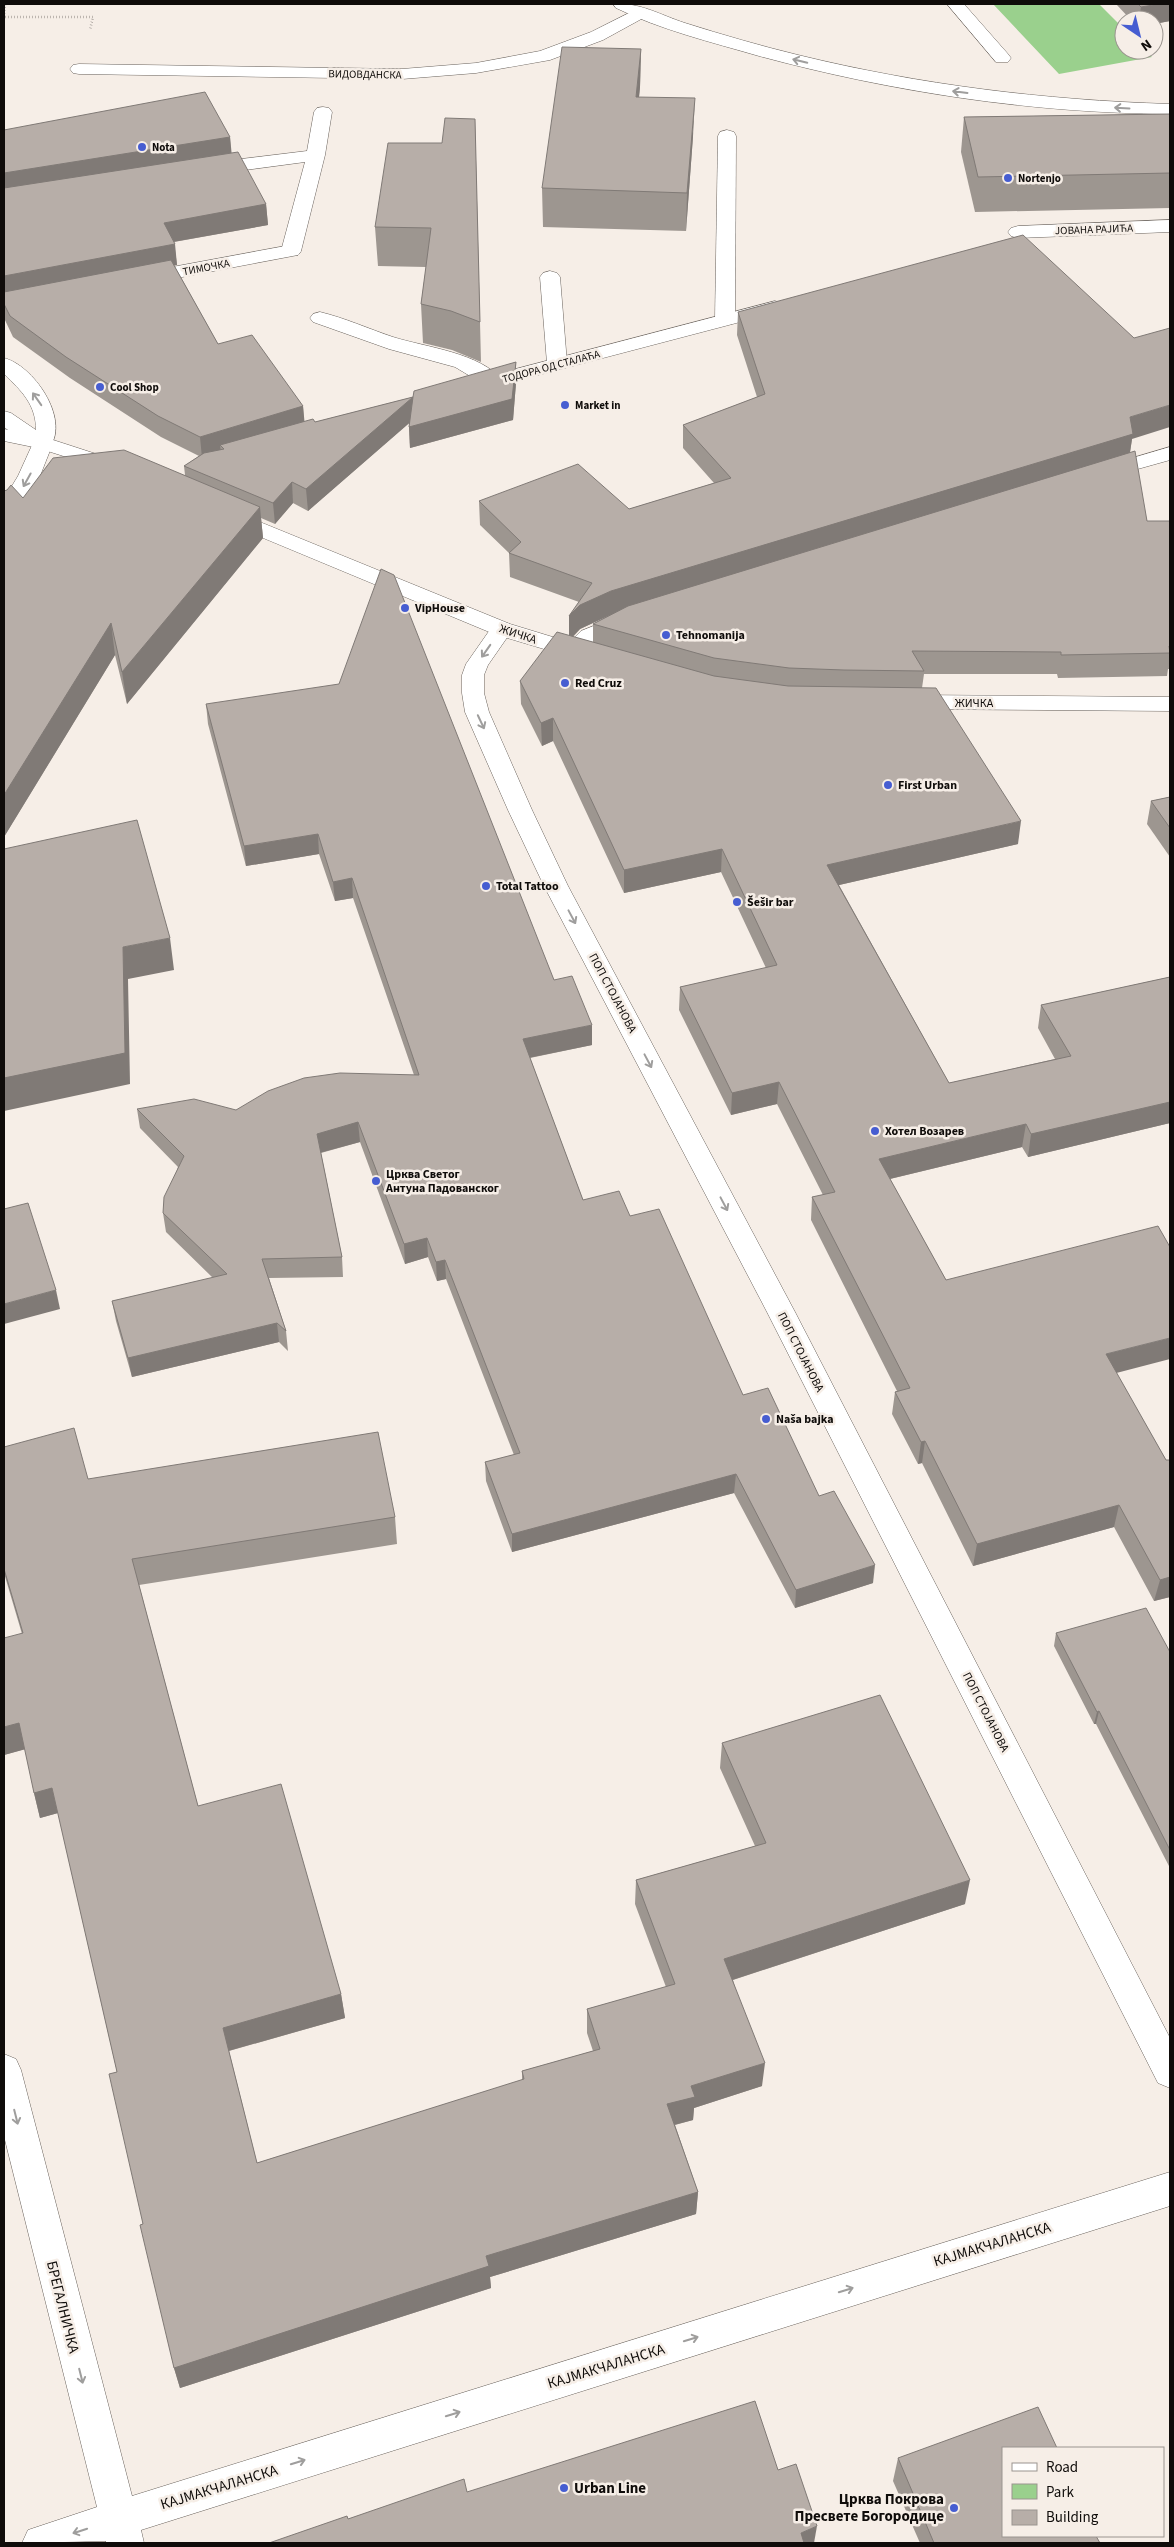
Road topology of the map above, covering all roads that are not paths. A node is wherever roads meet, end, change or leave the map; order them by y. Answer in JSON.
{"nodes":[{"id":1,"x":622,"y":4,"type":"edge"},
{"id":2,"x":955,"y":4,"type":"edge"},
{"id":3,"x":639,"y":13,"type":"junction"},
{"id":4,"x":1002,"y":58,"type":"dead end"},
{"id":5,"x":80,"y":69,"type":"road end"},
{"id":6,"x":1170,"y":109,"type":"edge"},
{"id":7,"x":323,"y":112,"type":"dead end"},
{"id":8,"x":727,"y":136,"type":"dead end"},
{"id":9,"x":316,"y":155,"type":"junction"},
{"id":10,"x":190,"y":172,"type":"edge"},
{"id":11,"x":1170,"y":226,"type":"edge"},
{"id":12,"x":1018,"y":232,"type":"edge"},
{"id":13,"x":550,"y":277,"type":"dead end"},
{"id":14,"x":119,"y":284,"type":"edge"},
{"id":15,"x":791,"y":303,"type":"edge"},
{"id":16,"x":320,"y":318,"type":"dead end"},
{"id":17,"x":725,"y":320,"type":"junction"},
{"id":18,"x":4,"y":364,"type":"edge"},
{"id":19,"x":557,"y":364,"type":"junction"},
{"id":20,"x":492,"y":381,"type":"junction"},
{"id":21,"x":463,"y":390,"type":"edge"},
{"id":22,"x":4,"y":416,"type":"edge"},
{"id":23,"x":4,"y":435,"type":"edge"},
{"id":24,"x":43,"y":443,"type":"junction"},
{"id":25,"x":1170,"y":453,"type":"edge"},
{"id":26,"x":134,"y":474,"type":"edge"},
{"id":27,"x":1081,"y":479,"type":"edge"},
{"id":28,"x":211,"y":507,"type":"edge"},
{"id":29,"x":4,"y":515,"type":"edge"},
{"id":30,"x":647,"y":614,"type":"edge"},
{"id":31,"x":502,"y":630,"type":"junction"},
{"id":32,"x":572,"y":651,"type":"junction"},
{"id":33,"x":600,"y":659,"type":"edge"},
{"id":34,"x":891,"y":702,"type":"edge"},
{"id":35,"x":1170,"y":704,"type":"edge"},
{"id":36,"x":4,"y":2070,"type":"edge"},
{"id":37,"x":1170,"y":2072,"type":"edge"},
{"id":38,"x":1170,"y":2188,"type":"edge"},
{"id":39,"x":121,"y":2531,"type":"edge"},
{"id":40,"x":42,"y":2543,"type":"edge"}],
"edges":[{"from":1,"to":3,"type":"street"},
{"from":2,"to":4,"type":"street"},
{"from":3,"to":5,"type":"street","name":"ВИДОВДАНСКА"},
{"from":6,"to":3,"type":"street","one_way":true},
{"from":7,"to":9,"type":"street"},
{"from":8,"to":17,"type":"street"},
{"from":9,"to":10,"type":"street"},
{"from":9,"to":14,"type":"street","name":"ТИМОЧКА"},
{"from":11,"to":12,"type":"street","name":"ЈОВАНА РАЈИЋА"},
{"from":13,"to":19,"type":"street"},
{"from":15,"to":17,"type":"street","name":"ТОДОРА ОД СТАЛАЋА"},
{"from":16,"to":20,"type":"street"},
{"from":17,"to":19,"type":"street","name":"ТОДОРА ОД СТАЛАЋА"},
{"from":24,"to":18,"type":"street","one_way":true},
{"from":19,"to":20,"type":"street","name":"ТОДОРА ОД СТАЛАЋА"},
{"from":20,"to":21,"type":"street","name":"ТОДОРА ОД СТАЛАЋА"},
{"from":22,"to":24,"type":"street"},
{"from":23,"to":24,"type":"street"},
{"from":24,"to":26,"type":"street"},
{"from":24,"to":29,"type":"street","one_way":true},
{"from":25,"to":27,"type":"street"},
{"from":28,"to":31,"type":"street","name":"ЖИЧКА"},
{"from":30,"to":32,"type":"street"},
{"from":31,"to":32,"type":"street","name":"ЖИЧКА"},
{"from":31,"to":37,"type":"street","name":"ПОП СТОЈАНОВА","one_way":true},
{"from":32,"to":33,"type":"street","name":"ЖИЧКА"},
{"from":34,"to":35,"type":"street","name":"ЖИЧКА"},
{"from":36,"to":39,"type":"street","name":"БРЕГАЛНИЧКА","one_way":true},
{"from":39,"to":38,"type":"street","name":"КАЈМАКЧАЛАНСКА","one_way":true},
{"from":39,"to":40,"type":"street","name":"КАЈМАКЧАЛАНСКА","one_way":true}]}
